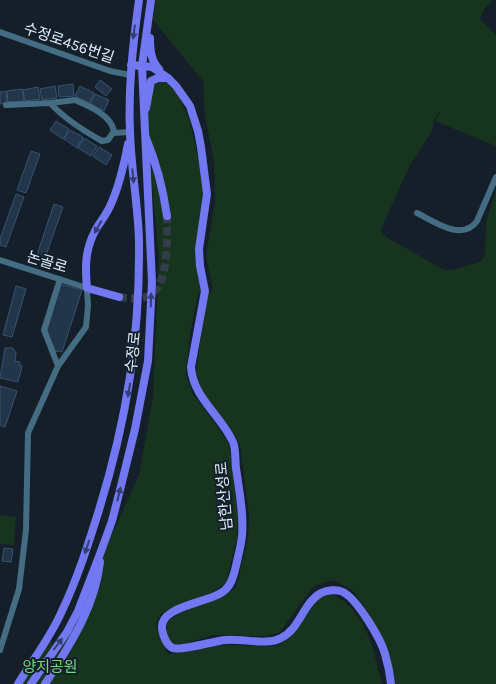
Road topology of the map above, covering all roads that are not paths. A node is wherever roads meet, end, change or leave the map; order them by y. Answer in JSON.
{"nodes":[{"id":1,"x":139,"y":0,"type":"edge"},
{"id":2,"x":151,"y":0,"type":"edge"},
{"id":3,"x":148,"y":22,"type":"junction"},
{"id":4,"x":0,"y":32,"type":"edge"},
{"id":5,"x":132,"y":64,"type":"junction"},
{"id":6,"x":142,"y":66,"type":"junction"},
{"id":7,"x":130,"y":75,"type":"junction"},
{"id":8,"x":142,"y":75,"type":"junction"},
{"id":9,"x":168,"y":78,"type":"junction"},
{"id":10,"x":50,"y":103,"type":"junction"},
{"id":11,"x":6,"y":105,"type":"dead end"},
{"id":12,"x":144,"y":118,"type":"junction"},
{"id":13,"x":130,"y":132,"type":"junction"},
{"id":14,"x":113,"y":133,"type":"junction"},
{"id":15,"x":144,"y":133,"type":"junction"},
{"id":16,"x":496,"y":177,"type":"edge"},
{"id":17,"x":418,"y":213,"type":"dead end"},
{"id":18,"x":167,"y":216,"type":"tunnel mouth"},
{"id":19,"x":0,"y":260,"type":"edge"},
{"id":20,"x":60,"y":279,"type":"junction"},
{"id":21,"x":87,"y":288,"type":"junction"},
{"id":22,"x":119,"y":296,"type":"tunnel mouth"},
{"id":23,"x":58,"y":366,"type":"junction"},
{"id":24,"x":102,"y":550,"type":"junction"},
{"id":25,"x":0,"y":650,"type":"edge"},
{"id":26,"x":18,"y":684,"type":"edge"},
{"id":27,"x":31,"y":684,"type":"edge"},
{"id":28,"x":45,"y":684,"type":"edge"},
{"id":29,"x":391,"y":684,"type":"edge"}],
"edges":[{"from":1,"to":5,"type":"main road","name":"수정로","one_way":true},
{"from":2,"to":3,"type":"main road","name":"수정로"},
{"from":3,"to":6,"type":"main road","name":"수정로"},
{"from":3,"to":9,"type":"main road"},
{"from":4,"to":7,"type":"street","name":"수정로456번길"},
{"from":5,"to":6,"type":"main road","name":"남한산성로"},
{"from":5,"to":7,"type":"main road","name":"수정로"},
{"from":6,"to":8,"type":"main road","name":"수정로"},
{"from":6,"to":9,"type":"main road","name":"남한산성로"},
{"from":7,"to":8,"type":"main road"},
{"from":7,"to":13,"type":"main road","name":"수정로"},
{"from":8,"to":12,"type":"main road","name":"수정로"},
{"from":9,"to":12,"type":"main road"},
{"from":9,"to":29,"type":"main road","name":"남한산성로"},
{"from":10,"to":11,"type":"street"},
{"from":10,"to":14,"type":"street"},
{"from":10,"to":14,"type":"street"},
{"from":12,"to":15,"type":"main road","name":"수정로"},
{"from":13,"to":14,"type":"street"},
{"from":13,"to":21,"type":"main road","one_way":true},
{"from":13,"to":26,"type":"main road","name":"수정로","one_way":true},
{"from":15,"to":18,"type":"main road"},
{"from":24,"to":15,"type":"main road","name":"수정로","one_way":true},
{"from":16,"to":17,"type":"street"},
{"from":19,"to":20,"type":"street","name":"논골로"},
{"from":20,"to":21,"type":"street","name":"논골로"},
{"from":20,"to":23,"type":"street"},
{"from":21,"to":22,"type":"main road"},
{"from":21,"to":23,"type":"street"},
{"from":23,"to":25,"type":"street"},
{"from":27,"to":24,"type":"main road","name":"수정로","one_way":true},
{"from":24,"to":28,"type":"main road"}]}
